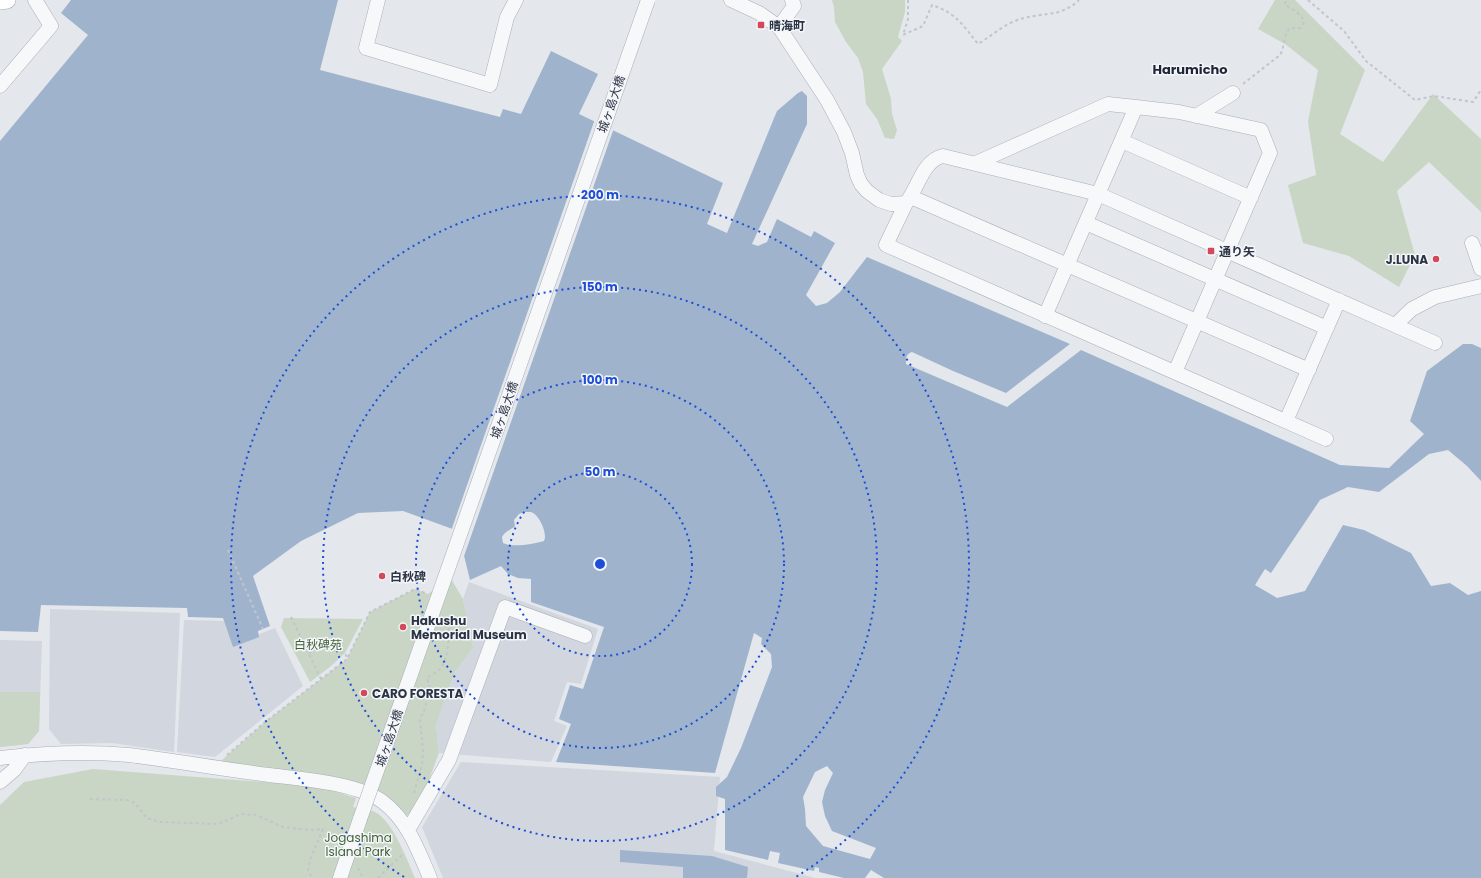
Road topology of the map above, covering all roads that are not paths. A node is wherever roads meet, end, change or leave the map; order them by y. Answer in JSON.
{"nodes":[{"id":1,"x":7,"y":0,"type":"edge"},
{"id":2,"x":34,"y":0,"type":"edge"},
{"id":3,"x":378,"y":0,"type":"edge"},
{"id":4,"x":516,"y":0,"type":"edge"},
{"id":5,"x":648,"y":0,"type":"edge"},
{"id":6,"x":731,"y":0,"type":"edge"},
{"id":7,"x":792,"y":0,"type":"edge"},
{"id":8,"x":0,"y":1,"type":"edge"},
{"id":9,"x":779,"y":27,"type":"junction"},
{"id":10,"x":0,"y":86,"type":"edge"},
{"id":11,"x":1233,"y":92,"type":"road end"},
{"id":12,"x":1136,"y":108,"type":"junction"},
{"id":13,"x":1196,"y":116,"type":"junction"},
{"id":14,"x":1122,"y":141,"type":"junction"},
{"id":15,"x":976,"y":163,"type":"junction"},
{"id":16,"x":1098,"y":194,"type":"junction"},
{"id":17,"x":1251,"y":198,"type":"junction"},
{"id":18,"x":909,"y":200,"type":"junction"},
{"id":19,"x":1086,"y":223,"type":"junction"},
{"id":20,"x":1472,"y":243,"type":"dead end"},
{"id":21,"x":1227,"y":251,"type":"junction"},
{"id":22,"x":1068,"y":264,"type":"junction"},
{"id":23,"x":1481,"y":269,"type":"edge"},
{"id":24,"x":1215,"y":280,"type":"junction"},
{"id":25,"x":1481,"y":286,"type":"edge"},
{"id":26,"x":1339,"y":300,"type":"junction"},
{"id":27,"x":1045,"y":316,"type":"junction"},
{"id":28,"x":1197,"y":321,"type":"junction"},
{"id":29,"x":1395,"y":325,"type":"junction"},
{"id":30,"x":1327,"y":328,"type":"junction"},
{"id":31,"x":1436,"y":343,"type":"dead end"},
{"id":32,"x":1309,"y":370,"type":"junction"},
{"id":33,"x":1175,"y":372,"type":"junction"},
{"id":34,"x":1286,"y":421,"type":"junction"},
{"id":35,"x":1326,"y":439,"type":"dead end"},
{"id":36,"x":585,"y":636,"type":"dead end"},
{"id":37,"x":25,"y":755,"type":"junction"},
{"id":38,"x":0,"y":758,"type":"edge"},
{"id":39,"x":0,"y":782,"type":"edge"},
{"id":40,"x":408,"y":830,"type":"junction"},
{"id":41,"x":340,"y":878,"type":"edge"},
{"id":42,"x":430,"y":878,"type":"edge"}],
"edges":[{"from":1,"to":8,"type":"main road"},
{"from":2,"to":10,"type":"street"},
{"from":3,"to":4,"type":"street"},
{"from":5,"to":41,"type":"street","name":"城ヶ島大橋","bridge":true},
{"from":6,"to":9,"type":"street"},
{"from":7,"to":9,"type":"street"},
{"from":9,"to":18,"type":"street"},
{"from":11,"to":13,"type":"street"},
{"from":12,"to":13,"type":"street"},
{"from":12,"to":14,"type":"street"},
{"from":12,"to":15,"type":"street"},
{"from":13,"to":17,"type":"street"},
{"from":14,"to":16,"type":"street"},
{"from":14,"to":17,"type":"street"},
{"from":15,"to":16,"type":"street"},
{"from":15,"to":18,"type":"street"},
{"from":16,"to":19,"type":"street"},
{"from":16,"to":21,"type":"street"},
{"from":17,"to":21,"type":"street"},
{"from":18,"to":22,"type":"street"},
{"from":18,"to":27,"type":"street"},
{"from":19,"to":22,"type":"street"},
{"from":19,"to":24,"type":"street"},
{"from":20,"to":23,"type":"street"},
{"from":21,"to":24,"type":"street"},
{"from":21,"to":26,"type":"street"},
{"from":22,"to":27,"type":"street"},
{"from":22,"to":28,"type":"street"},
{"from":24,"to":28,"type":"street"},
{"from":24,"to":30,"type":"street"},
{"from":25,"to":29,"type":"street"},
{"from":26,"to":29,"type":"street"},
{"from":26,"to":30,"type":"street"},
{"from":27,"to":33,"type":"street"},
{"from":28,"to":32,"type":"street"},
{"from":28,"to":33,"type":"street"},
{"from":29,"to":31,"type":"street"},
{"from":30,"to":32,"type":"street"},
{"from":32,"to":34,"type":"street"},
{"from":33,"to":34,"type":"street"},
{"from":34,"to":35,"type":"street"},
{"from":36,"to":40,"type":"street"},
{"from":37,"to":38,"type":"street"},
{"from":37,"to":39,"type":"street"},
{"from":37,"to":40,"type":"street"},
{"from":40,"to":42,"type":"street"}]}
